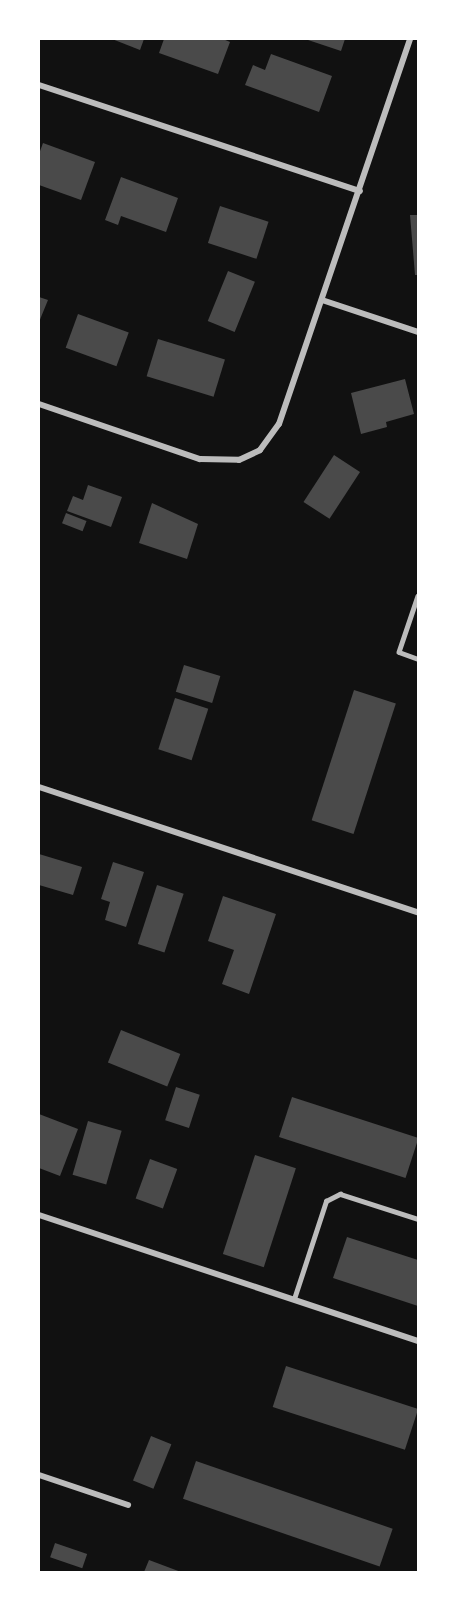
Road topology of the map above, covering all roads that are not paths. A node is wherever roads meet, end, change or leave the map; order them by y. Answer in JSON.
{"nodes":[{"id":1,"x":410,"y":39,"type":"edge"},
{"id":2,"x":39,"y":85,"type":"edge"},
{"id":3,"x":360,"y":191,"type":"junction"},
{"id":4,"x":322,"y":300,"type":"junction"},
{"id":5,"x":418,"y":332,"type":"edge"},
{"id":6,"x":39,"y":404,"type":"edge"},
{"id":7,"x":418,"y":596,"type":"edge"},
{"id":8,"x":418,"y":659,"type":"edge"},
{"id":9,"x":39,"y":787,"type":"edge"},
{"id":10,"x":418,"y":912,"type":"edge"},
{"id":11,"x":39,"y":1215,"type":"edge"},
{"id":12,"x":418,"y":1219,"type":"edge"},
{"id":13,"x":294,"y":1299,"type":"junction"},
{"id":14,"x":418,"y":1341,"type":"edge"},
{"id":15,"x":39,"y":1475,"type":"edge"},
{"id":16,"x":128,"y":1505,"type":"dead end"}],
"edges":[{"from":1,"to":3,"type":"street"},
{"from":2,"to":3,"type":"street"},
{"from":3,"to":4,"type":"street"},
{"from":4,"to":5,"type":"street"},
{"from":4,"to":6,"type":"street"},
{"from":7,"to":8,"type":"lane"},
{"from":9,"to":10,"type":"street"},
{"from":11,"to":13,"type":"street"},
{"from":12,"to":13,"type":"lane"},
{"from":13,"to":14,"type":"street"},
{"from":15,"to":16,"type":"street"}]}
